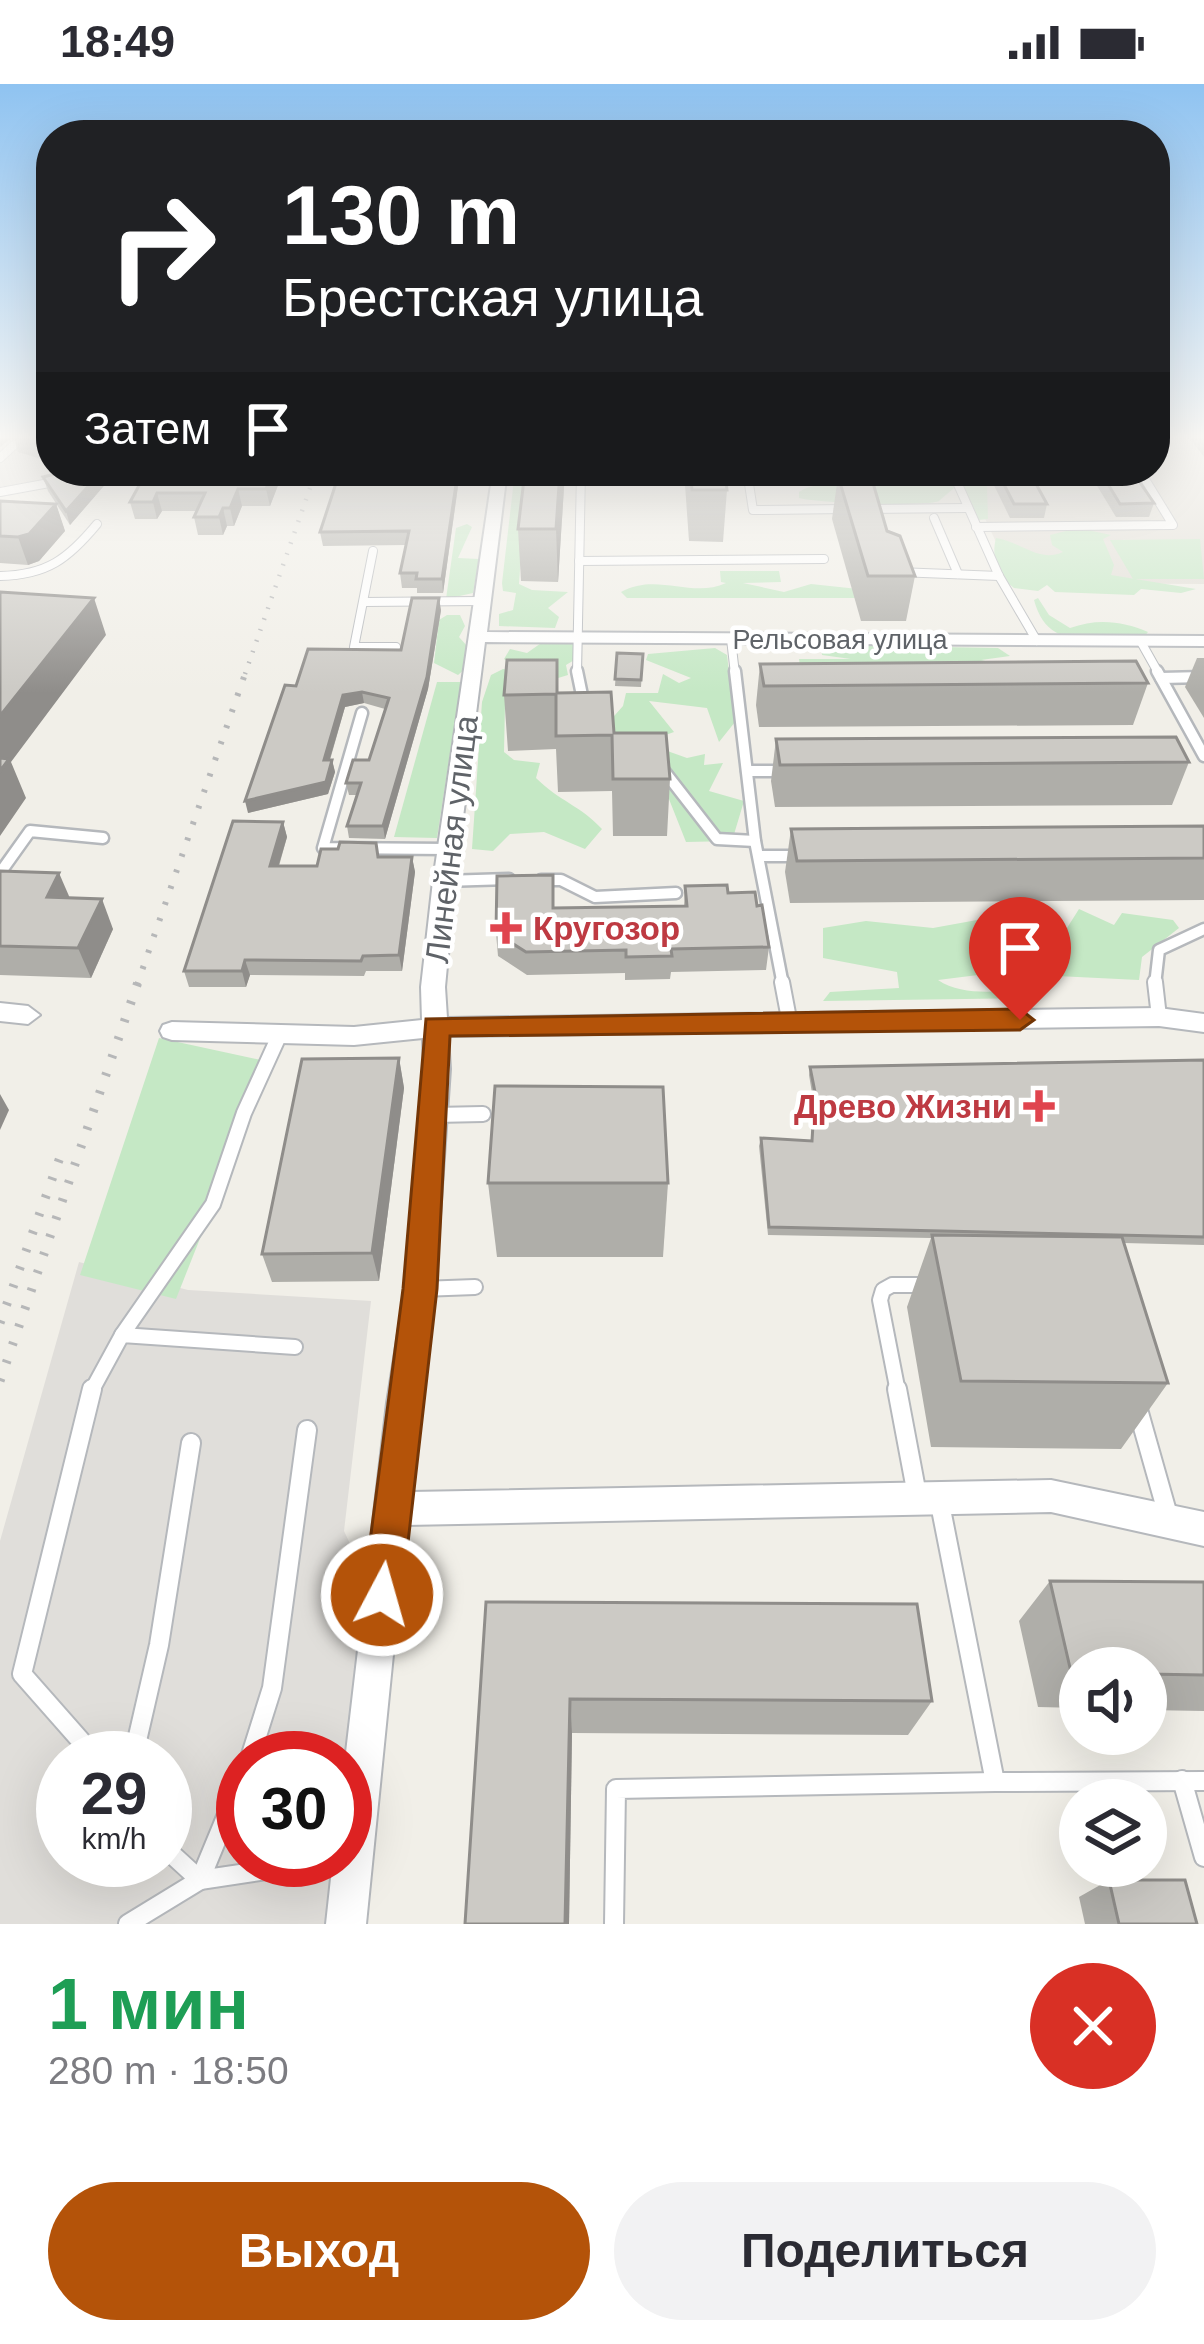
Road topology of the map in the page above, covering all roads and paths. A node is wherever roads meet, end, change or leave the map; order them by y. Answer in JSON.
{"nodes":[{"id":1,"x":493,"y":521,"type":"edge"},
{"id":2,"x":580,"y":521,"type":"edge"},
{"id":3,"x":935,"y":521,"type":"edge"},
{"id":4,"x":973,"y":521,"type":"edge"},
{"id":5,"x":1170,"y":521,"type":"edge"},
{"id":6,"x":97,"y":524,"type":"dead end"},
{"id":7,"x":976,"y":527,"type":"junction"},
{"id":8,"x":373,"y":551,"type":"dead end"},
{"id":9,"x":903,"y":552,"type":"edge"},
{"id":10,"x":824,"y":559,"type":"dead end"},
{"id":11,"x":579,"y":561,"type":"junction"},
{"id":12,"x":887,"y":572,"type":"edge"},
{"id":13,"x":912,"y":573,"type":"junction"},
{"id":14,"x":958,"y":574,"type":"junction"},
{"id":15,"x":0,"y":576,"type":"edge"},
{"id":16,"x":999,"y":576,"type":"junction"},
{"id":17,"x":481,"y":601,"type":"junction"},
{"id":18,"x":364,"y":602,"type":"junction"},
{"id":19,"x":576,"y":636,"type":"junction"},
{"id":20,"x":476,"y":637,"type":"junction"},
{"id":21,"x":731,"y":639,"type":"junction"},
{"id":22,"x":1037,"y":641,"type":"junction"},
{"id":23,"x":1204,"y":641,"type":"edge"},
{"id":24,"x":1141,"y":642,"type":"junction"},
{"id":25,"x":396,"y":646,"type":"edge"},
{"id":26,"x":1204,"y":677,"type":"edge"},
{"id":27,"x":1161,"y":678,"type":"junction"},
{"id":28,"x":737,"y":689,"type":"junction"},
{"id":29,"x":760,"y":689,"type":"edge"},
{"id":30,"x":585,"y":705,"type":"junction"},
{"id":31,"x":561,"y":706,"type":"edge"},
{"id":32,"x":362,"y":713,"type":"dead end"},
{"id":33,"x":602,"y":719,"type":"edge"},
{"id":34,"x":1204,"y":756,"type":"edge"},
{"id":35,"x":654,"y":761,"type":"edge"},
{"id":36,"x":747,"y":771,"type":"junction"},
{"id":37,"x":794,"y":771,"type":"edge"},
{"id":38,"x":103,"y":838,"type":"dead end"},
{"id":39,"x":755,"y":841,"type":"junction"},
{"id":40,"x":448,"y":849,"type":"junction"},
{"id":41,"x":806,"y":855,"type":"edge"},
{"id":42,"x":759,"y":856,"type":"junction"},
{"id":43,"x":0,"y":874,"type":"edge"},
{"id":44,"x":444,"y":881,"type":"junction"},
{"id":45,"x":676,"y":893,"type":"dead end"},
{"id":46,"x":1204,"y":929,"type":"edge"},
{"id":47,"x":0,"y":1012,"type":"edge"},
{"id":48,"x":28,"y":1015,"type":"dead end"},
{"id":49,"x":1159,"y":1017,"type":"junction"},
{"id":50,"x":1204,"y":1023,"type":"edge"},
{"id":51,"x":790,"y":1024,"type":"junction"},
{"id":52,"x":436,"y":1026,"type":"junction"},
{"id":53,"x":172,"y":1031,"type":"dead end"},
{"id":54,"x":279,"y":1036,"type":"junction"},
{"id":55,"x":483,"y":1114,"type":"dead end"},
{"id":56,"x":434,"y":1115,"type":"junction"},
{"id":57,"x":936,"y":1285,"type":"edge"},
{"id":58,"x":475,"y":1287,"type":"dead end"},
{"id":59,"x":420,"y":1289,"type":"junction"},
{"id":60,"x":122,"y":1335,"type":"junction"},
{"id":61,"x":295,"y":1347,"type":"dead end"},
{"id":62,"x":1132,"y":1386,"type":"edge"},
{"id":63,"x":307,"y":1430,"type":"dead end"},
{"id":64,"x":191,"y":1442,"type":"dead end"},
{"id":65,"x":927,"y":1500,"type":"junction"},
{"id":66,"x":391,"y":1508,"type":"junction"},
{"id":67,"x":1169,"y":1520,"type":"junction"},
{"id":68,"x":1204,"y":1529,"type":"edge"},
{"id":69,"x":72,"y":1731,"type":"edge"},
{"id":70,"x":139,"y":1731,"type":"edge"},
{"id":71,"x":258,"y":1731,"type":"edge"},
{"id":72,"x":361,"y":1731,"type":"edge"},
{"id":73,"x":1182,"y":1780,"type":"junction"},
{"id":74,"x":1204,"y":1780,"type":"edge"},
{"id":75,"x":995,"y":1782,"type":"junction"},
{"id":76,"x":216,"y":1841,"type":"edge"},
{"id":77,"x":1204,"y":1857,"type":"edge"},
{"id":78,"x":192,"y":1873,"type":"edge"},
{"id":79,"x":216,"y":1878,"type":"edge"},
{"id":80,"x":200,"y":1880,"type":"junction"},
{"id":81,"x":345,"y":1887,"type":"edge"},
{"id":82,"x":128,"y":1924,"type":"edge"},
{"id":83,"x":346,"y":1924,"type":"edge"},
{"id":84,"x":614,"y":1924,"type":"edge"}],
"edges":[{"from":1,"to":17,"type":"street","name":"Линейная улица"},
{"from":2,"to":11,"type":"lane"},
{"from":3,"to":14,"type":"lane"},
{"from":4,"to":7,"type":"lane"},
{"from":5,"to":7,"type":"lane"},
{"from":6,"to":15,"type":"lane"},
{"from":7,"to":16,"type":"lane"},
{"from":8,"to":18,"type":"lane"},
{"from":9,"to":13,"type":"lane"},
{"from":10,"to":11,"type":"lane"},
{"from":11,"to":19,"type":"lane"},
{"from":12,"to":13,"type":"lane"},
{"from":13,"to":14,"type":"lane"},
{"from":14,"to":16,"type":"lane"},
{"from":16,"to":22,"type":"lane"},
{"from":17,"to":18,"type":"lane"},
{"from":17,"to":20,"type":"street","name":"Линейная улица"},
{"from":18,"to":25,"type":"lane"},
{"from":19,"to":20,"type":"street","name":"Рельсовая улица"},
{"from":19,"to":21,"type":"street","name":"Рельсовая улица"},
{"from":19,"to":30,"type":"lane"},
{"from":20,"to":40,"type":"street","name":"Линейная улица"},
{"from":21,"to":22,"type":"street","name":"Рельсовая улица"},
{"from":21,"to":28,"type":"lane"},
{"from":22,"to":24,"type":"street","name":"Рельсовая улица"},
{"from":23,"to":24,"type":"street","name":"Рельсовая улица"},
{"from":24,"to":27,"type":"lane"},
{"from":26,"to":27,"type":"lane"},
{"from":27,"to":34,"type":"lane"},
{"from":28,"to":29,"type":"lane"},
{"from":28,"to":36,"type":"lane"},
{"from":30,"to":31,"type":"lane"},
{"from":30,"to":33,"type":"lane"},
{"from":32,"to":40,"type":"lane"},
{"from":35,"to":39,"type":"lane"},
{"from":36,"to":37,"type":"lane"},
{"from":36,"to":39,"type":"lane"},
{"from":38,"to":43,"type":"lane"},
{"from":39,"to":42,"type":"lane"},
{"from":40,"to":44,"type":"street","name":"Линейная улица"},
{"from":41,"to":42,"type":"lane"},
{"from":42,"to":51,"type":"lane"},
{"from":44,"to":45,"type":"lane"},
{"from":44,"to":52,"type":"street","name":"Линейная улица"},
{"from":46,"to":49,"type":"lane"},
{"from":47,"to":48,"type":"street"},
{"from":49,"to":50,"type":"street"},
{"from":49,"to":51,"type":"street"},
{"from":51,"to":52,"type":"street"},
{"from":52,"to":54,"type":"street"},
{"from":52,"to":56,"type":"street","name":"Линейная улица"},
{"from":53,"to":54,"type":"street"},
{"from":54,"to":60,"type":"lane"},
{"from":55,"to":56,"type":"lane"},
{"from":56,"to":59,"type":"street","name":"Линейная улица"},
{"from":57,"to":65,"type":"lane"},
{"from":58,"to":59,"type":"lane"},
{"from":59,"to":66,"type":"street","name":"Линейная улица"},
{"from":60,"to":61,"type":"lane"},
{"from":60,"to":69,"type":"lane"},
{"from":62,"to":67,"type":"lane"},
{"from":63,"to":71,"type":"lane"},
{"from":64,"to":70,"type":"lane"},
{"from":65,"to":66,"type":"street"},
{"from":65,"to":67,"type":"street"},
{"from":65,"to":75,"type":"lane"},
{"from":66,"to":72,"type":"street","name":"Линейная улица"},
{"from":67,"to":68,"type":"street"},
{"from":73,"to":74,"type":"lane"},
{"from":73,"to":75,"type":"lane"},
{"from":73,"to":77,"type":"lane"},
{"from":75,"to":84,"type":"lane"},
{"from":76,"to":80,"type":"lane"},
{"from":78,"to":80,"type":"lane"},
{"from":79,"to":80,"type":"lane"},
{"from":80,"to":82,"type":"lane"},
{"from":81,"to":83,"type":"street","name":"Линейная улица"}]}
